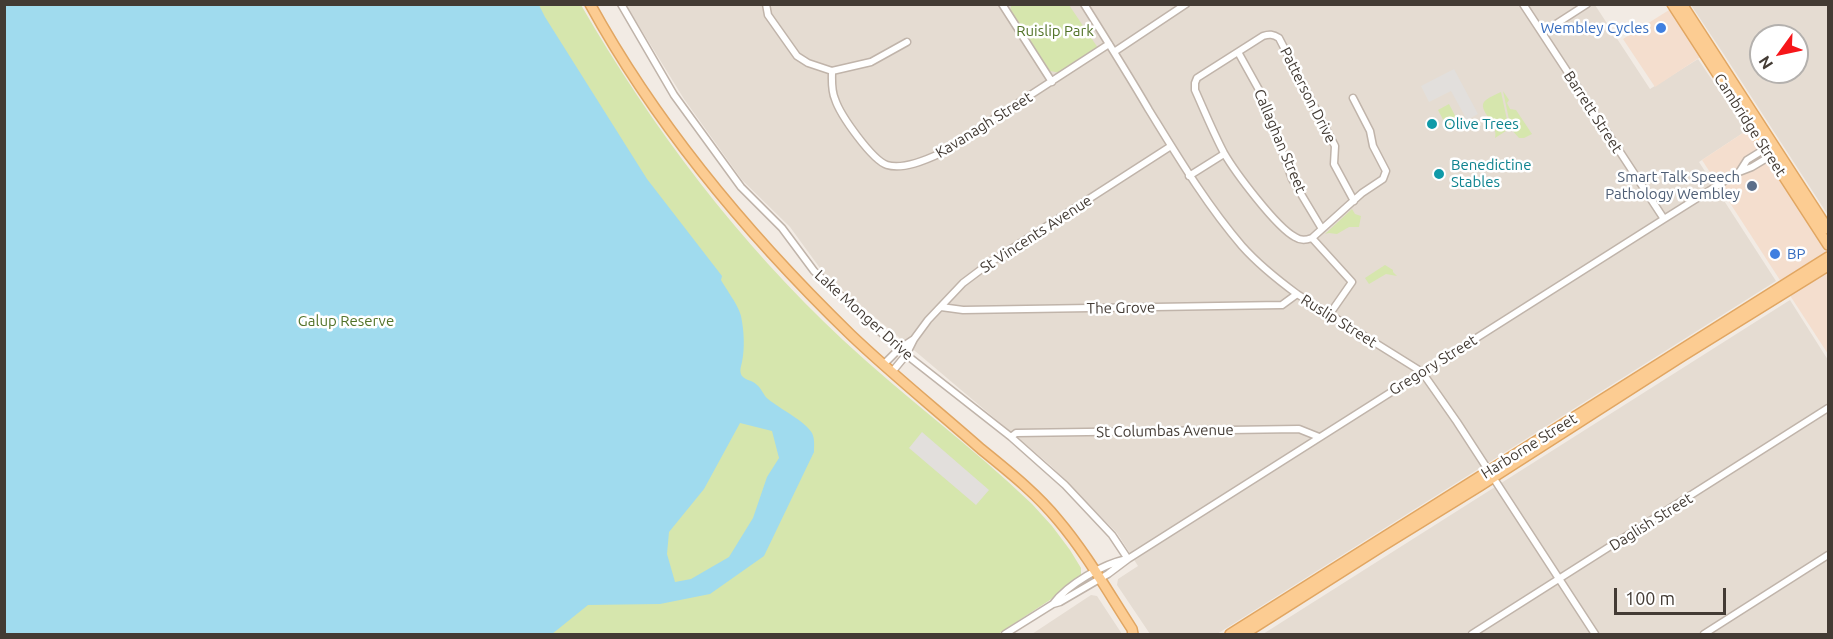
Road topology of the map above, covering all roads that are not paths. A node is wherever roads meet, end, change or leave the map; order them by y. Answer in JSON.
{"nodes":[{"id":1,"x":590,"y":4,"type":"edge"},
{"id":2,"x":621,"y":4,"type":"edge"},
{"id":3,"x":766,"y":4,"type":"edge"},
{"id":4,"x":1002,"y":4,"type":"edge"},
{"id":5,"x":1084,"y":4,"type":"edge"},
{"id":6,"x":1186,"y":4,"type":"edge"},
{"id":7,"x":1523,"y":4,"type":"edge"},
{"id":8,"x":1587,"y":4,"type":"edge"},
{"id":9,"x":1672,"y":4,"type":"edge"},
{"id":10,"x":1682,"y":4,"type":"edge"},
{"id":11,"x":1542,"y":33,"type":"junction"},
{"id":12,"x":907,"y":42,"type":"dead end"},
{"id":13,"x":1109,"y":44,"type":"junction"},
{"id":14,"x":1114,"y":52,"type":"junction"},
{"id":15,"x":1238,"y":52,"type":"junction"},
{"id":16,"x":832,"y":71,"type":"junction"},
{"id":17,"x":1052,"y":82,"type":"junction"},
{"id":18,"x":1353,"y":98,"type":"dead end"},
{"id":19,"x":1171,"y":146,"type":"junction"},
{"id":20,"x":1772,"y":150,"type":"junction"},
{"id":21,"x":1224,"y":154,"type":"junction"},
{"id":22,"x":1190,"y":176,"type":"junction"},
{"id":23,"x":1354,"y":201,"type":"junction"},
{"id":24,"x":1664,"y":219,"type":"junction"},
{"id":25,"x":1322,"y":229,"type":"junction"},
{"id":26,"x":1828,"y":229,"type":"edge"},
{"id":27,"x":1312,"y":238,"type":"junction"},
{"id":28,"x":1828,"y":245,"type":"edge"},
{"id":29,"x":1828,"y":257,"type":"edge"},
{"id":30,"x":1828,"y":266,"type":"edge"},
{"id":31,"x":1297,"y":294,"type":"junction"},
{"id":32,"x":941,"y":307,"type":"junction"},
{"id":33,"x":1329,"y":315,"type":"junction"},
{"id":34,"x":914,"y":339,"type":"junction"},
{"id":35,"x":899,"y":349,"type":"junction"},
{"id":36,"x":906,"y":355,"type":"junction"},
{"id":37,"x":883,"y":365,"type":"junction"},
{"id":38,"x":892,"y":372,"type":"junction"},
{"id":39,"x":1422,"y":372,"type":"junction"},
{"id":40,"x":1828,"y":408,"type":"edge"},
{"id":41,"x":1011,"y":437,"type":"junction"},
{"id":42,"x":1319,"y":437,"type":"junction"},
{"id":43,"x":1490,"y":475,"type":"junction"},
{"id":44,"x":1828,"y":555,"type":"edge"},
{"id":45,"x":1128,"y":559,"type":"junction"},
{"id":46,"x":1096,"y":576,"type":"junction"},
{"id":47,"x":1558,"y":580,"type":"junction"},
{"id":48,"x":1135,"y":633,"type":"edge"},
{"id":49,"x":1005,"y":634,"type":"edge"},
{"id":50,"x":1230,"y":634,"type":"edge"},
{"id":51,"x":1244,"y":634,"type":"edge"},
{"id":52,"x":1472,"y":634,"type":"edge"},
{"id":53,"x":1594,"y":634,"type":"edge"},
{"id":54,"x":1704,"y":634,"type":"edge"}],
"edges":[{"from":1,"to":37,"type":"main road","name":"Lake Monger Drive"},
{"from":2,"to":35,"type":"street","name":"Lake Monger Drive"},
{"from":3,"to":16,"type":"street"},
{"from":4,"to":17,"type":"street"},
{"from":5,"to":13,"type":"street","name":"Ruslip Street"},
{"from":6,"to":14,"type":"street"},
{"from":7,"to":11,"type":"street","name":"Barrett Street"},
{"from":8,"to":11,"type":"street"},
{"from":9,"to":20,"type":"main road","name":"Cambridge Street"},
{"from":10,"to":20,"type":"main road","name":"Cambridge Street"},
{"from":11,"to":24,"type":"street","name":"Barrett Street"},
{"from":12,"to":16,"type":"street"},
{"from":13,"to":14,"type":"street","name":"Ruslip Street"},
{"from":13,"to":17,"type":"street","name":"Kavanagh Street"},
{"from":14,"to":19,"type":"street","name":"Ruslip Street"},
{"from":15,"to":21,"type":"street"},
{"from":15,"to":23,"type":"street","name":"Patterson Drive"},
{"from":15,"to":25,"type":"street","name":"Callaghan Street"},
{"from":16,"to":17,"type":"street","name":"Kavanagh Street"},
{"from":18,"to":23,"type":"street"},
{"from":19,"to":22,"type":"street","name":"Ruslip Street"},
{"from":19,"to":32,"type":"street","name":"St Vincents Avenue"},
{"from":20,"to":24,"type":"street","name":"Gregory Street"},
{"from":20,"to":26,"type":"main road","name":"Cambridge Street"},
{"from":20,"to":28,"type":"main road","name":"Cambridge Street"},
{"from":21,"to":22,"type":"street"},
{"from":21,"to":27,"type":"street"},
{"from":22,"to":31,"type":"street","name":"Ruslip Street"},
{"from":23,"to":25,"type":"street"},
{"from":24,"to":39,"type":"street","name":"Gregory Street"},
{"from":25,"to":27,"type":"street"},
{"from":27,"to":33,"type":"street"},
{"from":29,"to":43,"type":"main road","name":"Harborne Street"},
{"from":30,"to":43,"type":"main road","name":"Harborne Street"},
{"from":31,"to":32,"type":"street","name":"The Grove"},
{"from":31,"to":33,"type":"street","name":"Ruslip Street"},
{"from":32,"to":34,"type":"street","name":"St Vincents Avenue"},
{"from":33,"to":39,"type":"street","name":"Ruslip Street"},
{"from":34,"to":35,"type":"street","name":"St Vincents Avenue"},
{"from":34,"to":36,"type":"street","name":"St Vincents Avenue"},
{"from":35,"to":36,"type":"street","name":"Lake Monger Drive"},
{"from":35,"to":37,"type":"street","name":"St Vincents Avenue"},
{"from":36,"to":38,"type":"street","name":"St Vincents Avenue"},
{"from":36,"to":41,"type":"street","name":"Lake Monger Drive"},
{"from":37,"to":38,"type":"main road","name":"Lake Monger Drive"},
{"from":38,"to":46,"type":"main road","name":"Lake Monger Drive"},
{"from":39,"to":42,"type":"street","name":"Gregory Street"},
{"from":39,"to":43,"type":"street","name":"Ruslip Street"},
{"from":40,"to":47,"type":"street","name":"Daglish Street"},
{"from":41,"to":42,"type":"street","name":"St Columbas Avenue"},
{"from":41,"to":45,"type":"street","name":"Lake Monger Drive"},
{"from":42,"to":45,"type":"street","name":"Gregory Street"},
{"from":43,"to":47,"type":"street","name":"Ruslip Street"},
{"from":43,"to":50,"type":"main road","name":"Harborne Street"},
{"from":43,"to":51,"type":"main road","name":"Harborne Street"},
{"from":44,"to":54,"type":"street"},
{"from":45,"to":46,"type":"street","name":"Gregory Street"},
{"from":46,"to":48,"type":"main road","name":"Lake Monger Drive"},
{"from":46,"to":49,"type":"street","name":"Gregory Street"},
{"from":47,"to":52,"type":"street","name":"Daglish Street"},
{"from":47,"to":53,"type":"street","name":"Ruslip Street"}]}
